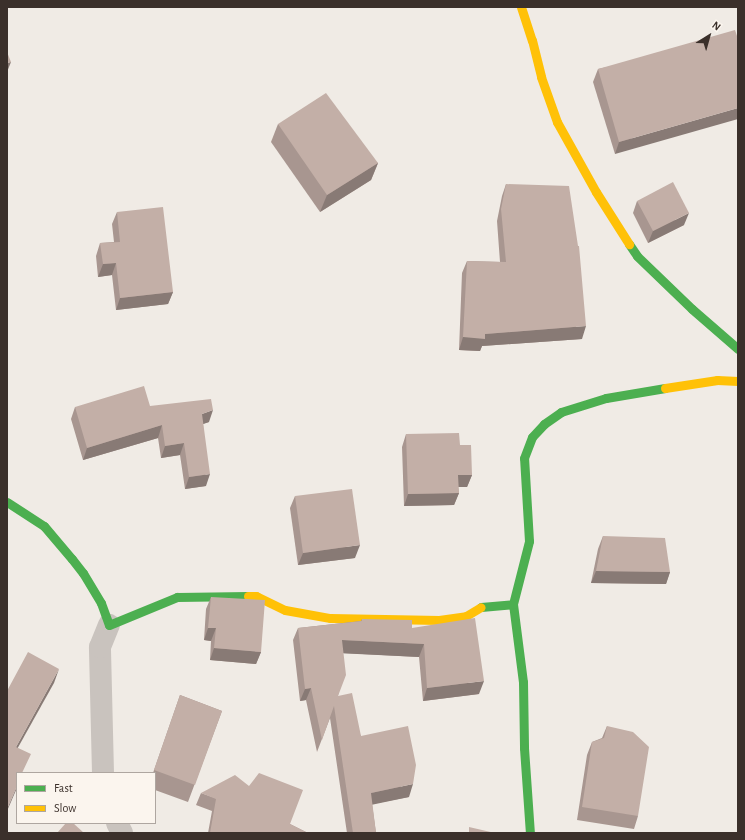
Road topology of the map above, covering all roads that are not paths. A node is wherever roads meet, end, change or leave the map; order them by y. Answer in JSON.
{"nodes":[{"id":1,"x":521,"y":7,"type":"edge"},
{"id":2,"x":738,"y":350,"type":"edge"},
{"id":3,"x":738,"y":381,"type":"edge"},
{"id":4,"x":7,"y":502,"type":"edge"},
{"id":5,"x":513,"y":604,"type":"junction"},
{"id":6,"x":109,"y":625,"type":"junction"},
{"id":7,"x":103,"y":772,"type":"edge"},
{"id":8,"x":118,"y":824,"type":"edge"},
{"id":9,"x":122,"y":833,"type":"edge"},
{"id":10,"x":530,"y":833,"type":"edge"}],
"edges":[{"from":1,"to":2,"type":"street"},
{"from":3,"to":5,"type":"street"},
{"from":4,"to":6,"type":"street"},
{"from":5,"to":6,"type":"street"},
{"from":5,"to":10,"type":"street"},
{"from":6,"to":7,"type":"street"},
{"from":8,"to":9,"type":"street"}]}
